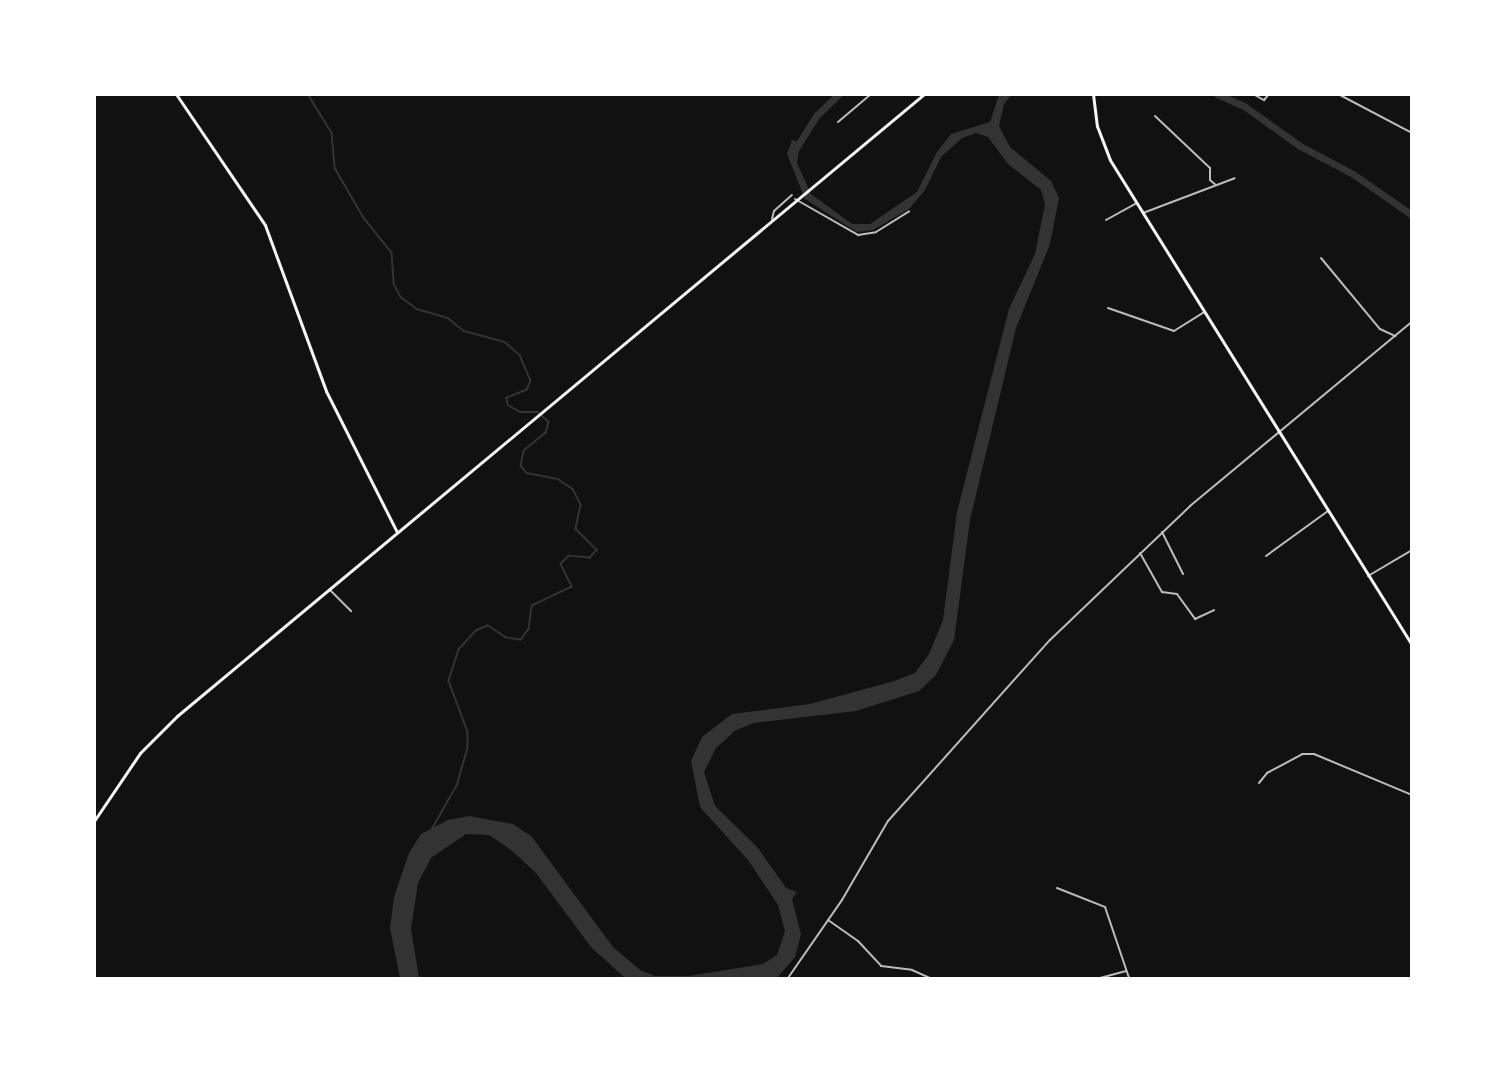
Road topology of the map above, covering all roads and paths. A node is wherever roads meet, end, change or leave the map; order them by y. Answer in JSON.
{"nodes":[{"id":1,"x":176,"y":94,"type":"edge"},
{"id":2,"x":871,"y":94,"type":"edge"},
{"id":3,"x":924,"y":94,"type":"edge"},
{"id":4,"x":1093,"y":94,"type":"edge"},
{"id":5,"x":1253,"y":94,"type":"edge"},
{"id":6,"x":1269,"y":94,"type":"edge"},
{"id":7,"x":1338,"y":94,"type":"edge"},
{"id":8,"x":1155,"y":116,"type":"dead end"},
{"id":9,"x":838,"y":122,"type":"dead end"},
{"id":10,"x":1412,"y":133,"type":"edge"},
{"id":11,"x":1235,"y":178,"type":"dead end"},
{"id":12,"x":1216,"y":185,"type":"junction"},
{"id":13,"x":792,"y":195,"type":"dead end"},
{"id":14,"x":796,"y":198,"type":"junction"},
{"id":15,"x":1137,"y":203,"type":"junction"},
{"id":16,"x":909,"y":212,"type":"dead end"},
{"id":17,"x":1143,"y":213,"type":"junction"},
{"id":18,"x":772,"y":219,"type":"junction"},
{"id":19,"x":1106,"y":220,"type":"dead end"},
{"id":20,"x":1321,"y":258,"type":"dead end"},
{"id":21,"x":1108,"y":308,"type":"dead end"},
{"id":22,"x":1205,"y":312,"type":"junction"},
{"id":23,"x":1412,"y":322,"type":"edge"},
{"id":24,"x":1395,"y":336,"type":"junction"},
{"id":25,"x":1280,"y":433,"type":"junction"},
{"id":26,"x":1328,"y":511,"type":"junction"},
{"id":27,"x":397,"y":532,"type":"junction"},
{"id":28,"x":1162,"y":532,"type":"junction"},
{"id":29,"x":1412,"y":550,"type":"edge"},
{"id":30,"x":1140,"y":553,"type":"junction"},
{"id":31,"x":1266,"y":556,"type":"dead end"},
{"id":32,"x":1183,"y":574,"type":"dead end"},
{"id":33,"x":1368,"y":576,"type":"junction"},
{"id":34,"x":329,"y":589,"type":"junction"},
{"id":35,"x":1214,"y":610,"type":"dead end"},
{"id":36,"x":351,"y":611,"type":"dead end"},
{"id":37,"x":1412,"y":645,"type":"edge"},
{"id":38,"x":1259,"y":783,"type":"dead end"},
{"id":39,"x":1412,"y":795,"type":"edge"},
{"id":40,"x":94,"y":821,"type":"edge"},
{"id":41,"x":1058,"y":888,"type":"dead end"},
{"id":42,"x":828,"y":920,"type":"junction"},
{"id":43,"x":1127,"y":971,"type":"junction"},
{"id":44,"x":788,"y":978,"type":"edge"},
{"id":45,"x":930,"y":978,"type":"edge"},
{"id":46,"x":1100,"y":978,"type":"edge"},
{"id":47,"x":1129,"y":978,"type":"edge"}],
"edges":[{"from":1,"to":27,"type":"main road"},
{"from":2,"to":9,"type":"street"},
{"from":3,"to":14,"type":"main road"},
{"from":4,"to":15,"type":"main road"},
{"from":5,"to":6,"type":"street"},
{"from":7,"to":10,"type":"street"},
{"from":8,"to":12,"type":"street"},
{"from":11,"to":12,"type":"street"},
{"from":12,"to":17,"type":"street"},
{"from":13,"to":18,"type":"street"},
{"from":14,"to":16,"type":"street"},
{"from":14,"to":18,"type":"main road"},
{"from":15,"to":17,"type":"main road"},
{"from":15,"to":19,"type":"street"},
{"from":17,"to":22,"type":"main road"},
{"from":18,"to":27,"type":"main road"},
{"from":20,"to":24,"type":"street"},
{"from":21,"to":22,"type":"street"},
{"from":22,"to":25,"type":"main road"},
{"from":23,"to":24,"type":"street"},
{"from":24,"to":25,"type":"street"},
{"from":25,"to":26,"type":"main road"},
{"from":25,"to":28,"type":"street"},
{"from":26,"to":31,"type":"street"},
{"from":26,"to":33,"type":"main road"},
{"from":27,"to":34,"type":"main road"},
{"from":28,"to":30,"type":"street"},
{"from":28,"to":32,"type":"street"},
{"from":29,"to":33,"type":"street"},
{"from":30,"to":35,"type":"street"},
{"from":30,"to":42,"type":"street"},
{"from":33,"to":37,"type":"main road"},
{"from":34,"to":36,"type":"street"},
{"from":34,"to":40,"type":"main road"},
{"from":38,"to":39,"type":"street"},
{"from":41,"to":43,"type":"street"},
{"from":42,"to":44,"type":"street"},
{"from":42,"to":45,"type":"street"},
{"from":43,"to":46,"type":"street"},
{"from":43,"to":47,"type":"street"}]}
